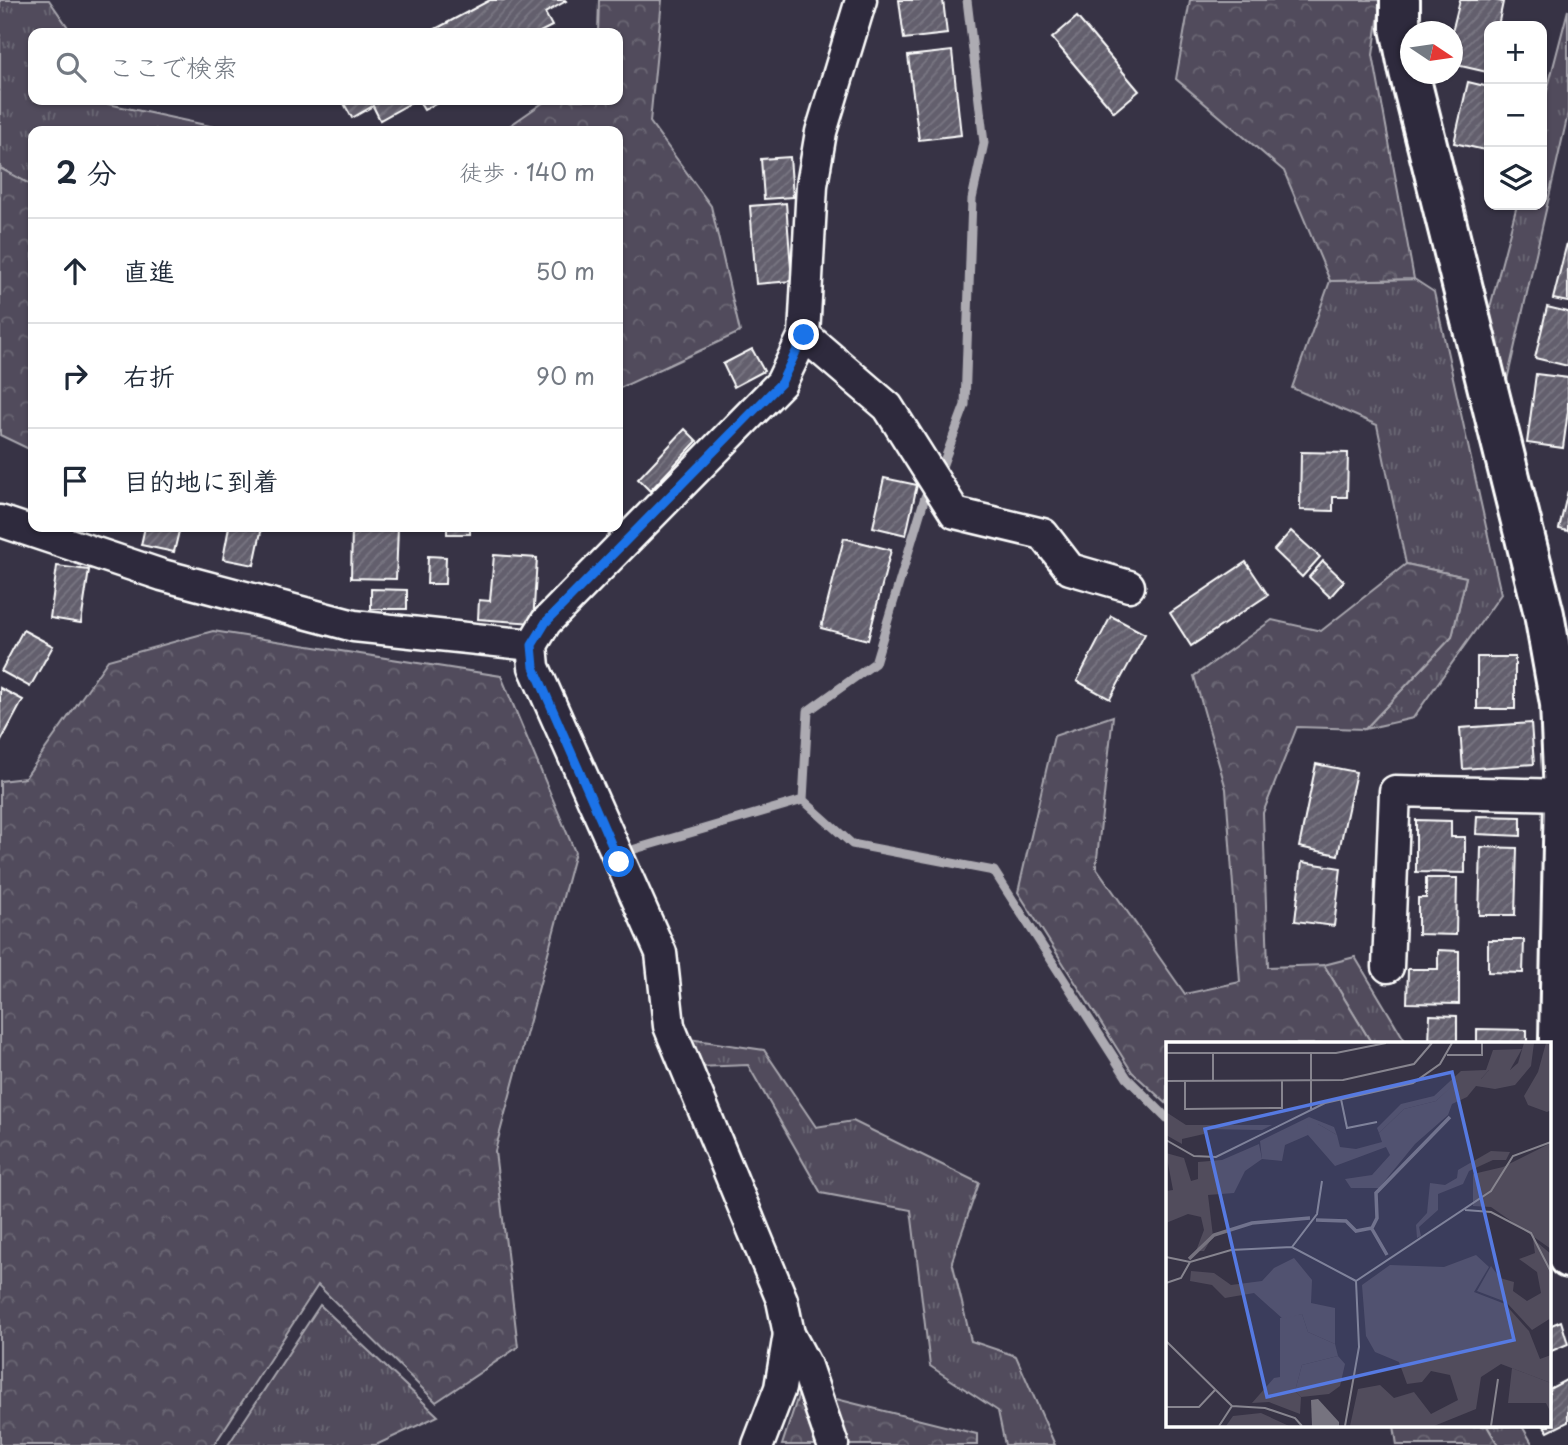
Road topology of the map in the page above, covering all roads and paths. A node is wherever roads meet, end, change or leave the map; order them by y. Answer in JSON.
{"nodes":[{"id":1,"x":861,"y":0,"type":"edge"},
{"id":2,"x":1400,"y":0,"type":"edge"},
{"id":3,"x":804,"y":335,"type":"junction"},
{"id":4,"x":0,"y":521,"type":"edge"},
{"id":5,"x":28,"y":530,"type":"edge"},
{"id":6,"x":33,"y":532,"type":"edge"},
{"id":7,"x":1129,"y":586,"type":"dead end"},
{"id":8,"x":1556,"y":617,"type":"edge"},
{"id":9,"x":532,"y":645,"type":"junction"},
{"id":10,"x":1564,"y":795,"type":"junction"},
{"id":11,"x":1388,"y":967,"type":"dead end"},
{"id":12,"x":1562,"y":1136,"type":"edge"},
{"id":13,"x":1568,"y":1258,"type":"edge"},
{"id":14,"x":789,"y":1334,"type":"junction"},
{"id":15,"x":758,"y":1445,"type":"edge"},
{"id":16,"x":833,"y":1445,"type":"edge"}],
"edges":[{"from":1,"to":3,"type":"street"},
{"from":2,"to":8,"type":"street"},
{"from":3,"to":7,"type":"street"},
{"from":3,"to":9,"type":"street"},
{"from":4,"to":5,"type":"street"},
{"from":6,"to":9,"type":"street"},
{"from":8,"to":10,"type":"street"},
{"from":9,"to":14,"type":"street"},
{"from":10,"to":11,"type":"street"},
{"from":10,"to":12,"type":"street"},
{"from":12,"to":13,"type":"street"},
{"from":14,"to":15,"type":"street"},
{"from":14,"to":16,"type":"street"}]}
